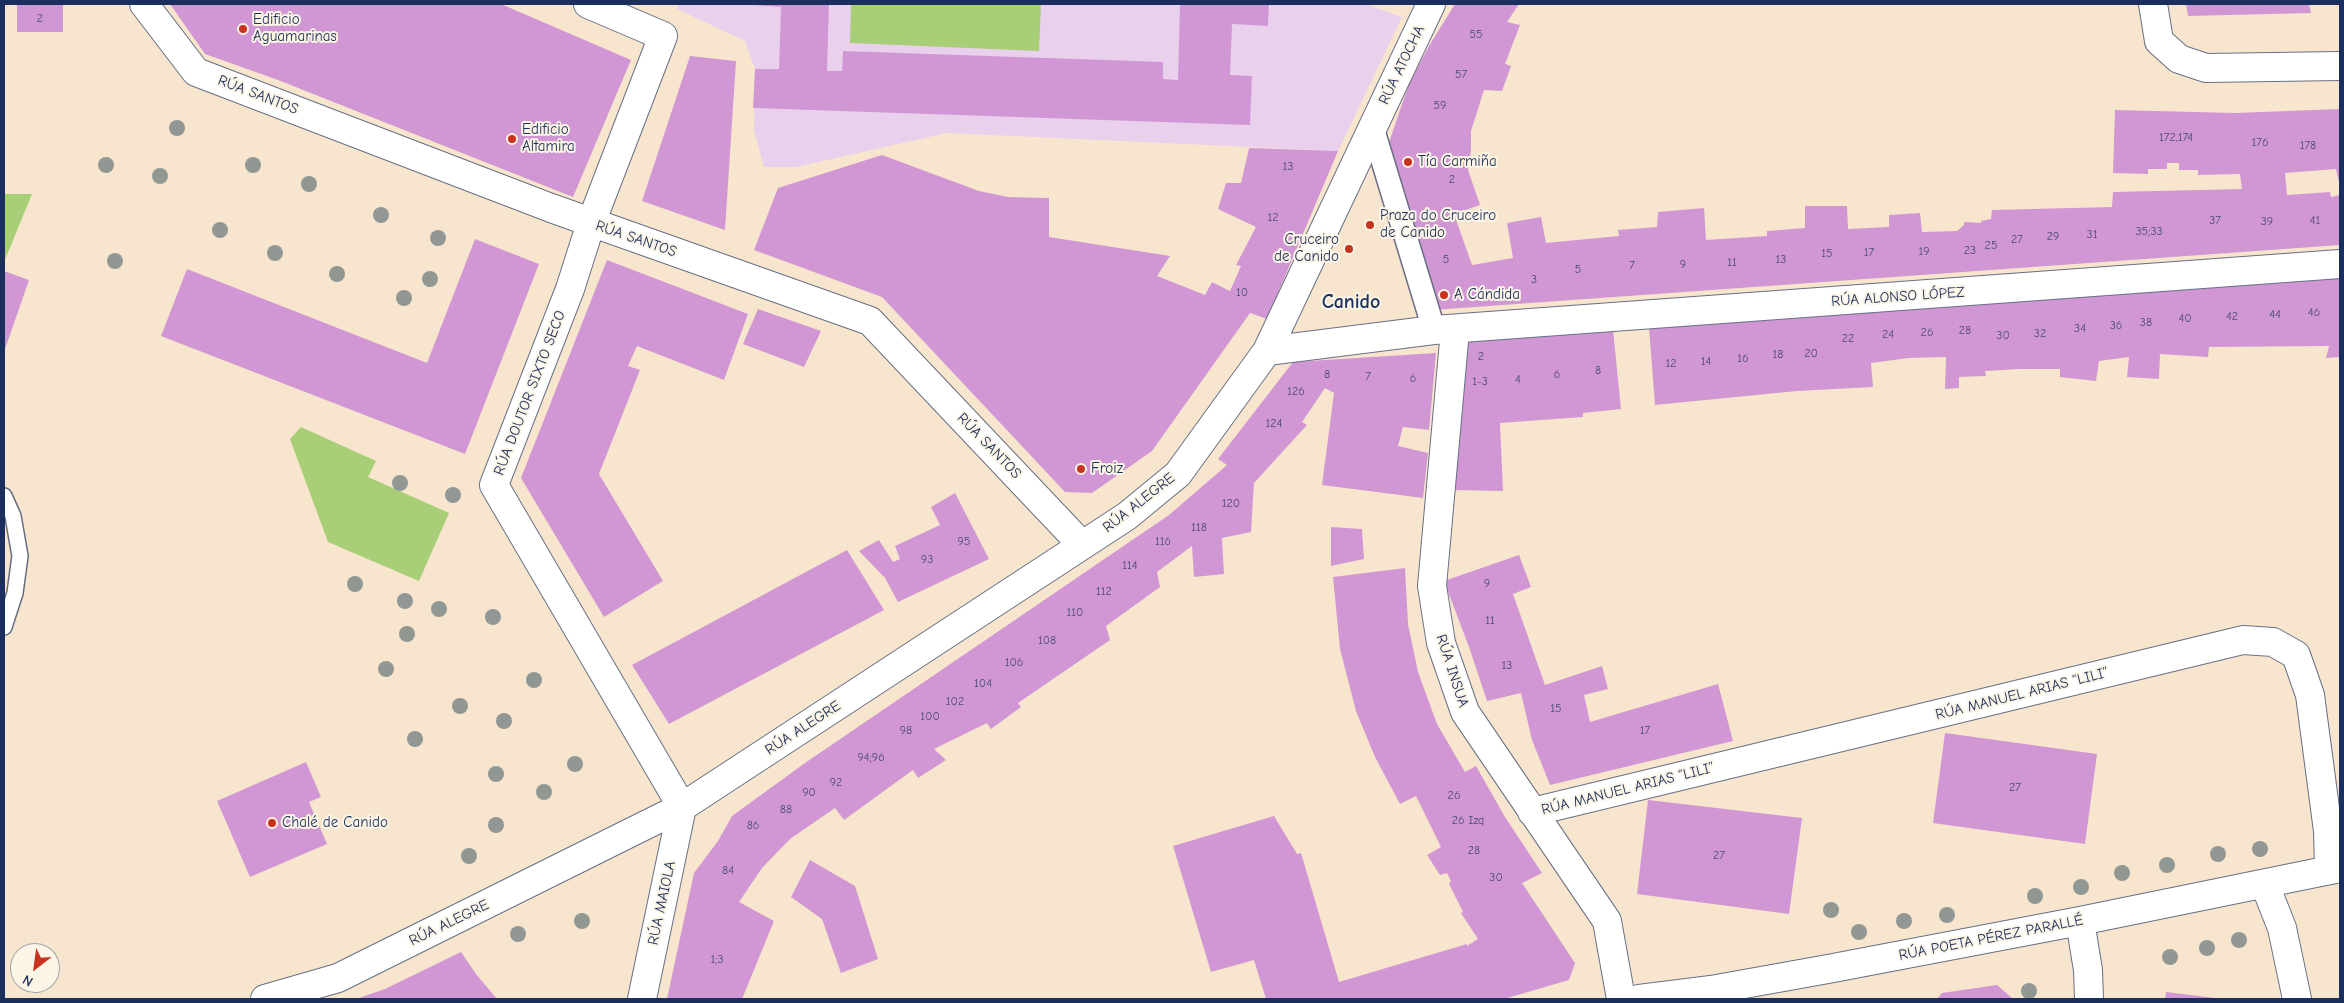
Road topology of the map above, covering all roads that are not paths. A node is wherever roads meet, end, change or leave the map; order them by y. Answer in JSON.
{"nodes":[{"id":1,"x":144,"y":4,"type":"edge"},
{"id":2,"x":588,"y":4,"type":"edge"},
{"id":3,"x":1431,"y":4,"type":"edge"},
{"id":4,"x":2153,"y":4,"type":"edge"},
{"id":5,"x":2340,"y":66,"type":"edge"},
{"id":6,"x":1372,"y":126,"type":"junction"},
{"id":7,"x":591,"y":223,"type":"junction"},
{"id":8,"x":2340,"y":264,"type":"edge"},
{"id":9,"x":1445,"y":330,"type":"junction"},
{"id":10,"x":1267,"y":351,"type":"junction"},
{"id":11,"x":4,"y":496,"type":"edge"},
{"id":12,"x":1082,"y":545,"type":"junction"},
{"id":13,"x":4,"y":626,"type":"edge"},
{"id":14,"x":682,"y":807,"type":"junction"},
{"id":15,"x":1532,"y":812,"type":"junction"},
{"id":16,"x":2335,"y":869,"type":"edge"},
{"id":17,"x":2265,"y":884,"type":"junction"},
{"id":18,"x":2080,"y":921,"type":"junction"},
{"id":19,"x":265,"y":999,"type":"edge"},
{"id":20,"x":642,"y":999,"type":"edge"},
{"id":21,"x":1621,"y":999,"type":"edge"},
{"id":22,"x":1639,"y":999,"type":"edge"},
{"id":23,"x":2089,"y":999,"type":"edge"},
{"id":24,"x":2297,"y":999,"type":"edge"}],
"edges":[{"from":1,"to":7,"type":"street","name":"RÚA SANTOS"},
{"from":2,"to":7,"type":"street","name":"RÚA DOUTOR SIXTO SECO"},
{"from":3,"to":6,"type":"street","name":"RÚA ATOCHA"},
{"from":4,"to":5,"type":"street"},
{"from":6,"to":9,"type":"street"},
{"from":6,"to":10,"type":"street"},
{"from":7,"to":12,"type":"street","name":"RÚA SANTOS"},
{"from":7,"to":14,"type":"street","name":"RÚA DOUTOR SIXTO SECO"},
{"from":8,"to":9,"type":"street","name":"RÚA ALONSO LÓPEZ"},
{"from":9,"to":10,"type":"street"},
{"from":9,"to":15,"type":"street","name":"RÚA INSUA"},
{"from":10,"to":12,"type":"street","name":"RÚA ALEGRE"},
{"from":11,"to":13,"type":"lane"},
{"from":12,"to":14,"type":"street","name":"RÚA ALEGRE"},
{"from":14,"to":19,"type":"street","name":"RÚA ALEGRE"},
{"from":14,"to":20,"type":"street","name":"RÚA MAIOLA"},
{"from":15,"to":16,"type":"street","name":"RÚA MANUEL ARIAS “LILI”"},
{"from":15,"to":21,"type":"street","name":"RÚA INSUA"},
{"from":16,"to":17,"type":"street","name":"RÚA POETA PÉREZ PARALLÉ"},
{"from":17,"to":18,"type":"street","name":"RÚA POETA PÉREZ PARALLÉ"},
{"from":17,"to":24,"type":"street"},
{"from":18,"to":22,"type":"street","name":"RÚA POETA PÉREZ PARALLÉ"},
{"from":18,"to":23,"type":"street"}]}
